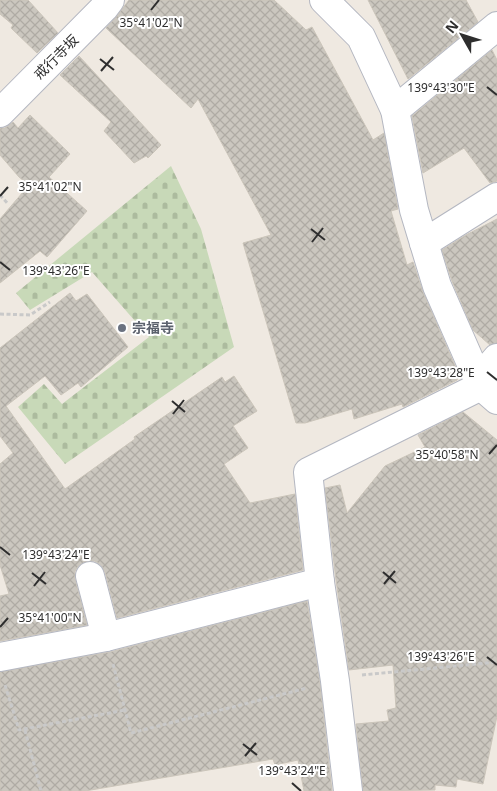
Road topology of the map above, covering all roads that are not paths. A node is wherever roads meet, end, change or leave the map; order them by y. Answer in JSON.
{"nodes":[{"id":1,"x":110,"y":0,"type":"edge"},
{"id":2,"x":324,"y":0,"type":"edge"},
{"id":3,"x":497,"y":26,"type":"edge"},
{"id":4,"x":395,"y":110,"type":"junction"},
{"id":5,"x":0,"y":113,"type":"edge"},
{"id":6,"x":497,"y":197,"type":"edge"},
{"id":7,"x":424,"y":243,"type":"junction"},
{"id":8,"x":497,"y":358,"type":"edge"},
{"id":9,"x":486,"y":389,"type":"edge"},
{"id":10,"x":90,"y":576,"type":"dead end"},
{"id":11,"x":320,"y":582,"type":"junction"},
{"id":12,"x":106,"y":637,"type":"junction"},
{"id":13,"x":1,"y":667,"type":"edge"},
{"id":14,"x":348,"y":791,"type":"edge"}],
"edges":[{"from":1,"to":5,"type":"street","name":"戒行寺坂"},
{"from":2,"to":4,"type":"street"},
{"from":3,"to":4,"type":"street"},
{"from":4,"to":7,"type":"street"},
{"from":6,"to":7,"type":"street"},
{"from":7,"to":9,"type":"street"},
{"from":8,"to":9,"type":"street"},
{"from":9,"to":11,"type":"street"},
{"from":10,"to":12,"type":"street"},
{"from":11,"to":12,"type":"street"},
{"from":11,"to":14,"type":"street"},
{"from":12,"to":13,"type":"street"}]}
